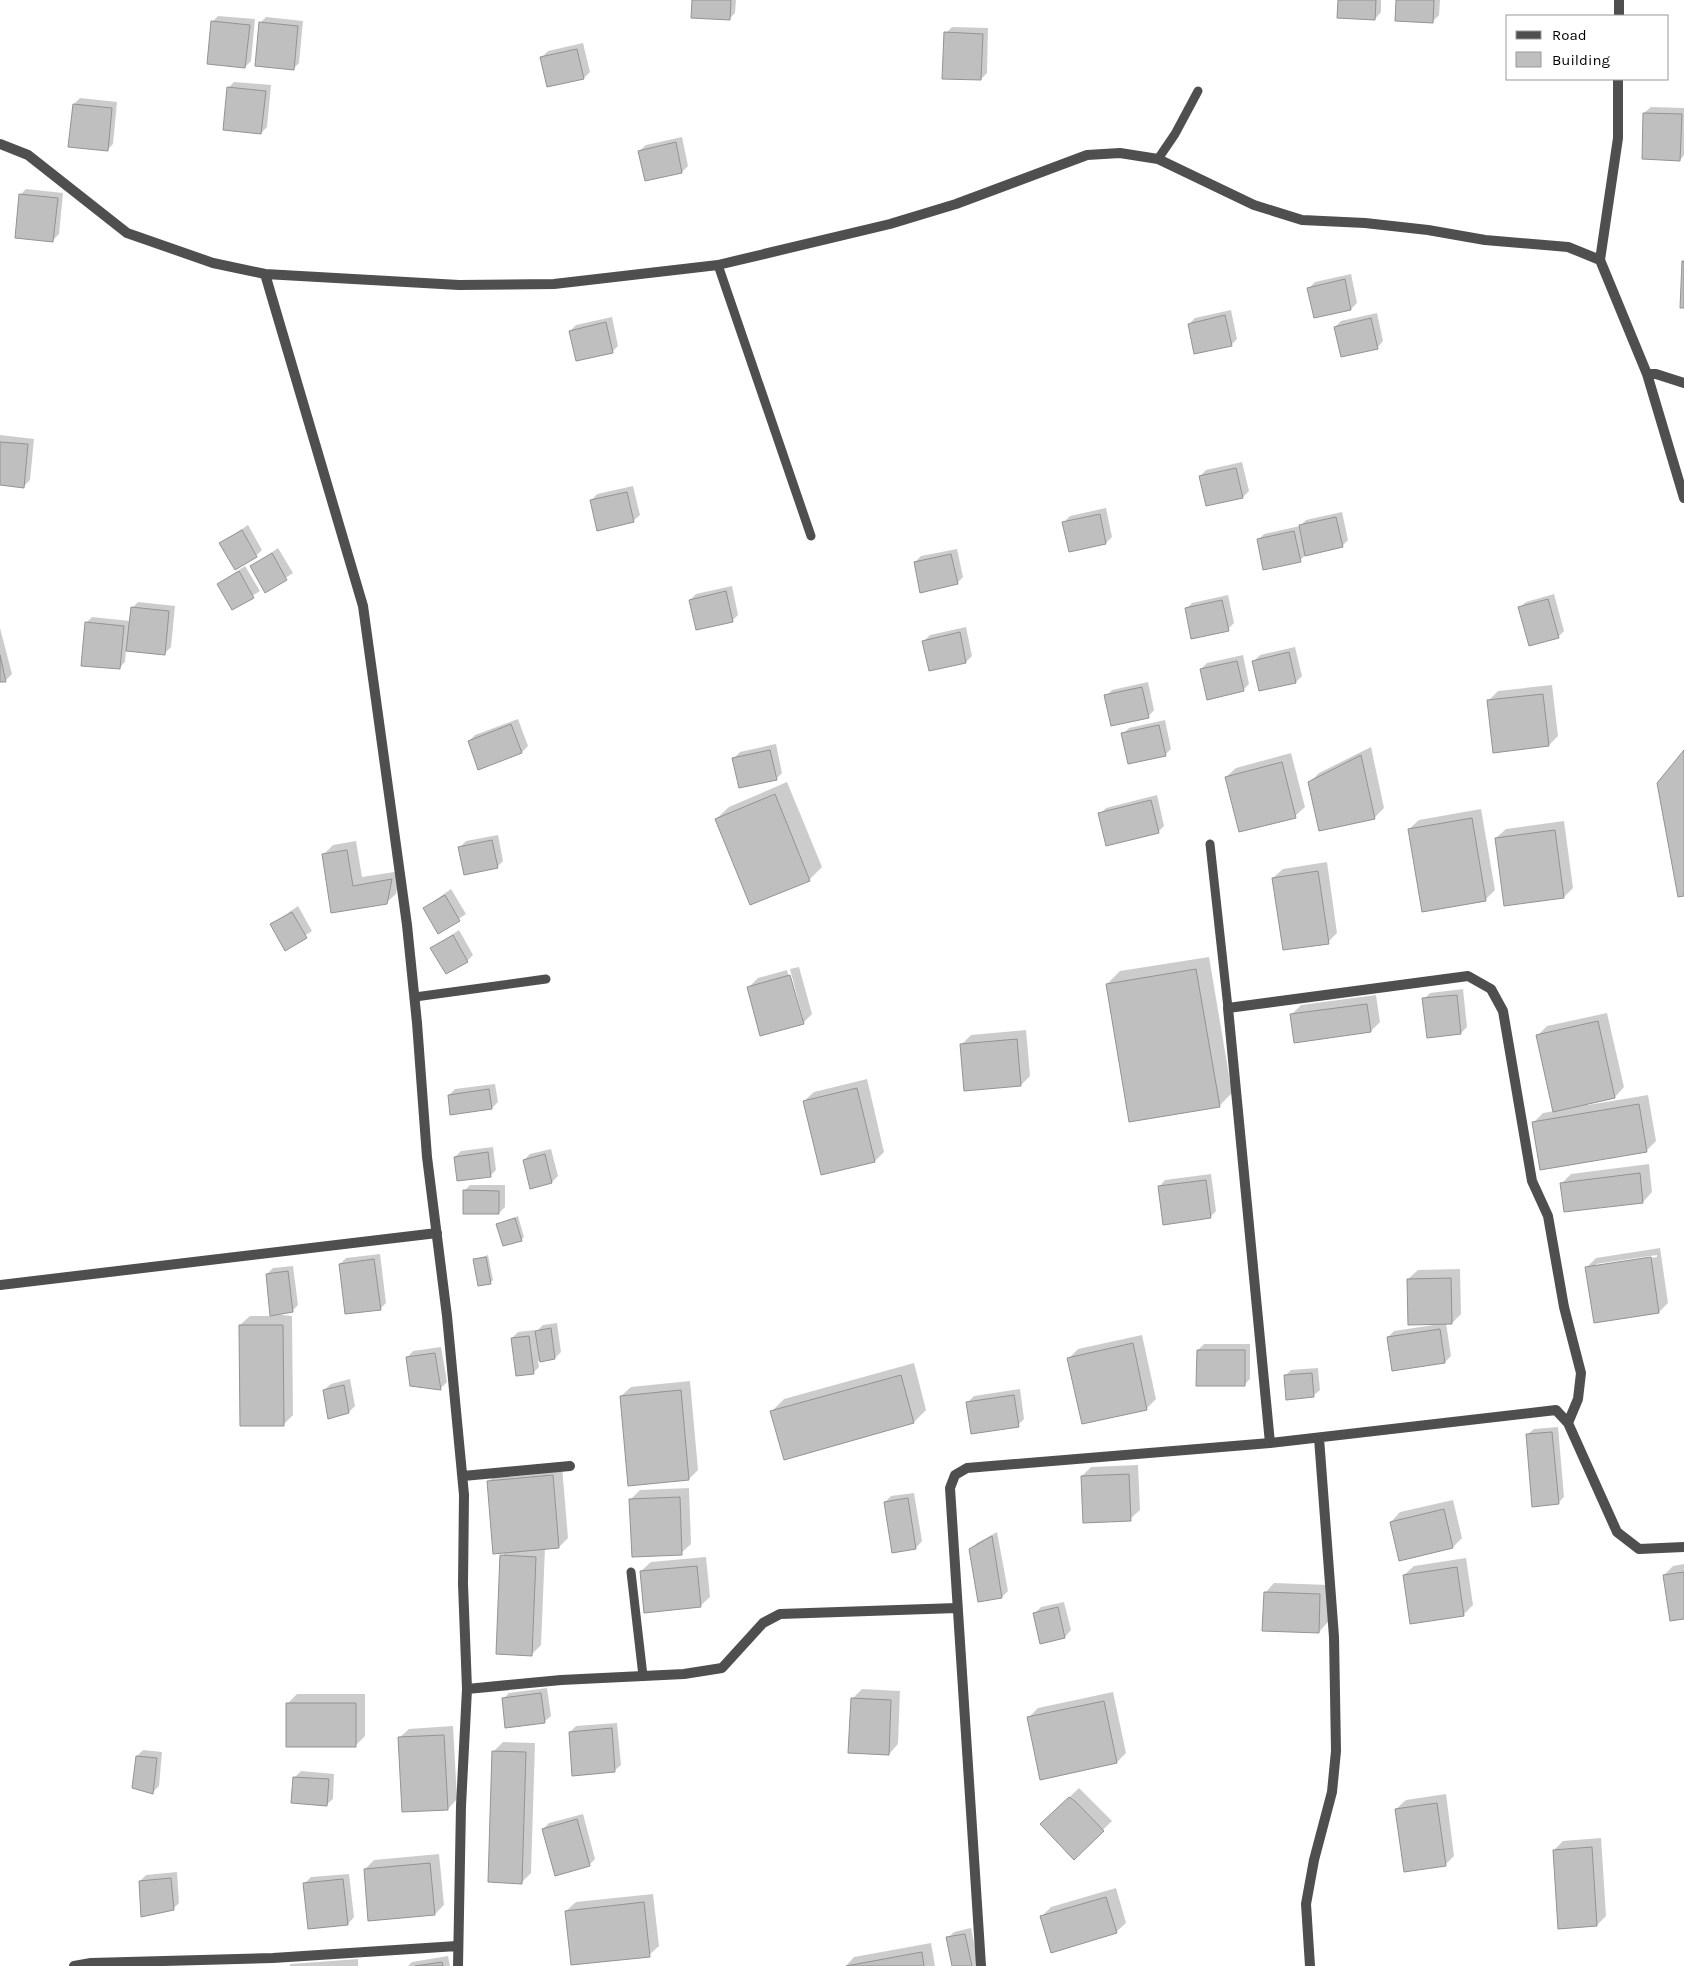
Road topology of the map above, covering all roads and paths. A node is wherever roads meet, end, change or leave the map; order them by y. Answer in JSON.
{"nodes":[{"id":1,"x":1619,"y":0,"type":"edge"},
{"id":2,"x":1619,"y":15,"type":"edge"},
{"id":3,"x":1618,"y":80,"type":"edge"},
{"id":4,"x":1198,"y":90,"type":"dead end"},
{"id":5,"x":0,"y":144,"type":"edge"},
{"id":6,"x":1158,"y":159,"type":"junction"},
{"id":7,"x":1600,"y":260,"type":"junction"},
{"id":8,"x":718,"y":265,"type":"junction"},
{"id":9,"x":265,"y":274,"type":"junction"},
{"id":10,"x":1648,"y":374,"type":"junction"},
{"id":11,"x":1684,"y":383,"type":"edge"},
{"id":12,"x":1684,"y":498,"type":"edge"},
{"id":13,"x":811,"y":536,"type":"dead end"},
{"id":14,"x":1210,"y":844,"type":"dead end"},
{"id":15,"x":546,"y":979,"type":"dead end"},
{"id":16,"x":415,"y":997,"type":"junction"},
{"id":17,"x":1228,"y":1008,"type":"junction"},
{"id":18,"x":437,"y":1233,"type":"junction"},
{"id":19,"x":0,"y":1285,"type":"edge"},
{"id":20,"x":1568,"y":1423,"type":"junction"},
{"id":21,"x":1319,"y":1438,"type":"junction"},
{"id":22,"x":1270,"y":1443,"type":"junction"},
{"id":23,"x":570,"y":1466,"type":"dead end"},
{"id":24,"x":462,"y":1476,"type":"junction"},
{"id":25,"x":1684,"y":1547,"type":"edge"},
{"id":26,"x":631,"y":1572,"type":"dead end"},
{"id":27,"x":957,"y":1608,"type":"junction"},
{"id":28,"x":643,"y":1676,"type":"junction"},
{"id":29,"x":467,"y":1689,"type":"junction"},
{"id":30,"x":457,"y":1946,"type":"junction"},
{"id":31,"x":273,"y":1962,"type":"edge"},
{"id":32,"x":74,"y":1966,"type":"edge"},
{"id":33,"x":458,"y":1966,"type":"edge"},
{"id":34,"x":981,"y":1966,"type":"edge"},
{"id":35,"x":1310,"y":1966,"type":"edge"}],
"edges":[{"from":1,"to":2,"type":"street"},
{"from":3,"to":7,"type":"street"},
{"from":4,"to":6,"type":"lane"},
{"from":5,"to":9,"type":"street"},
{"from":6,"to":7,"type":"street"},
{"from":6,"to":8,"type":"street"},
{"from":7,"to":10,"type":"street"},
{"from":8,"to":9,"type":"street"},
{"from":8,"to":13,"type":"lane"},
{"from":9,"to":16,"type":"street"},
{"from":10,"to":11,"type":"street"},
{"from":10,"to":12,"type":"street"},
{"from":14,"to":17,"type":"lane"},
{"from":15,"to":16,"type":"lane"},
{"from":16,"to":18,"type":"street"},
{"from":17,"to":20,"type":"street"},
{"from":17,"to":22,"type":"street"},
{"from":18,"to":19,"type":"street"},
{"from":18,"to":24,"type":"street"},
{"from":20,"to":21,"type":"street"},
{"from":20,"to":25,"type":"street"},
{"from":21,"to":22,"type":"street"},
{"from":21,"to":35,"type":"street"},
{"from":22,"to":27,"type":"street"},
{"from":23,"to":24,"type":"street"},
{"from":24,"to":29,"type":"street"},
{"from":26,"to":28,"type":"lane"},
{"from":27,"to":28,"type":"street"},
{"from":27,"to":34,"type":"street"},
{"from":28,"to":29,"type":"street"},
{"from":29,"to":30,"type":"street"},
{"from":30,"to":31,"type":"street"},
{"from":30,"to":33,"type":"street"},
{"from":31,"to":32,"type":"street"}]}
